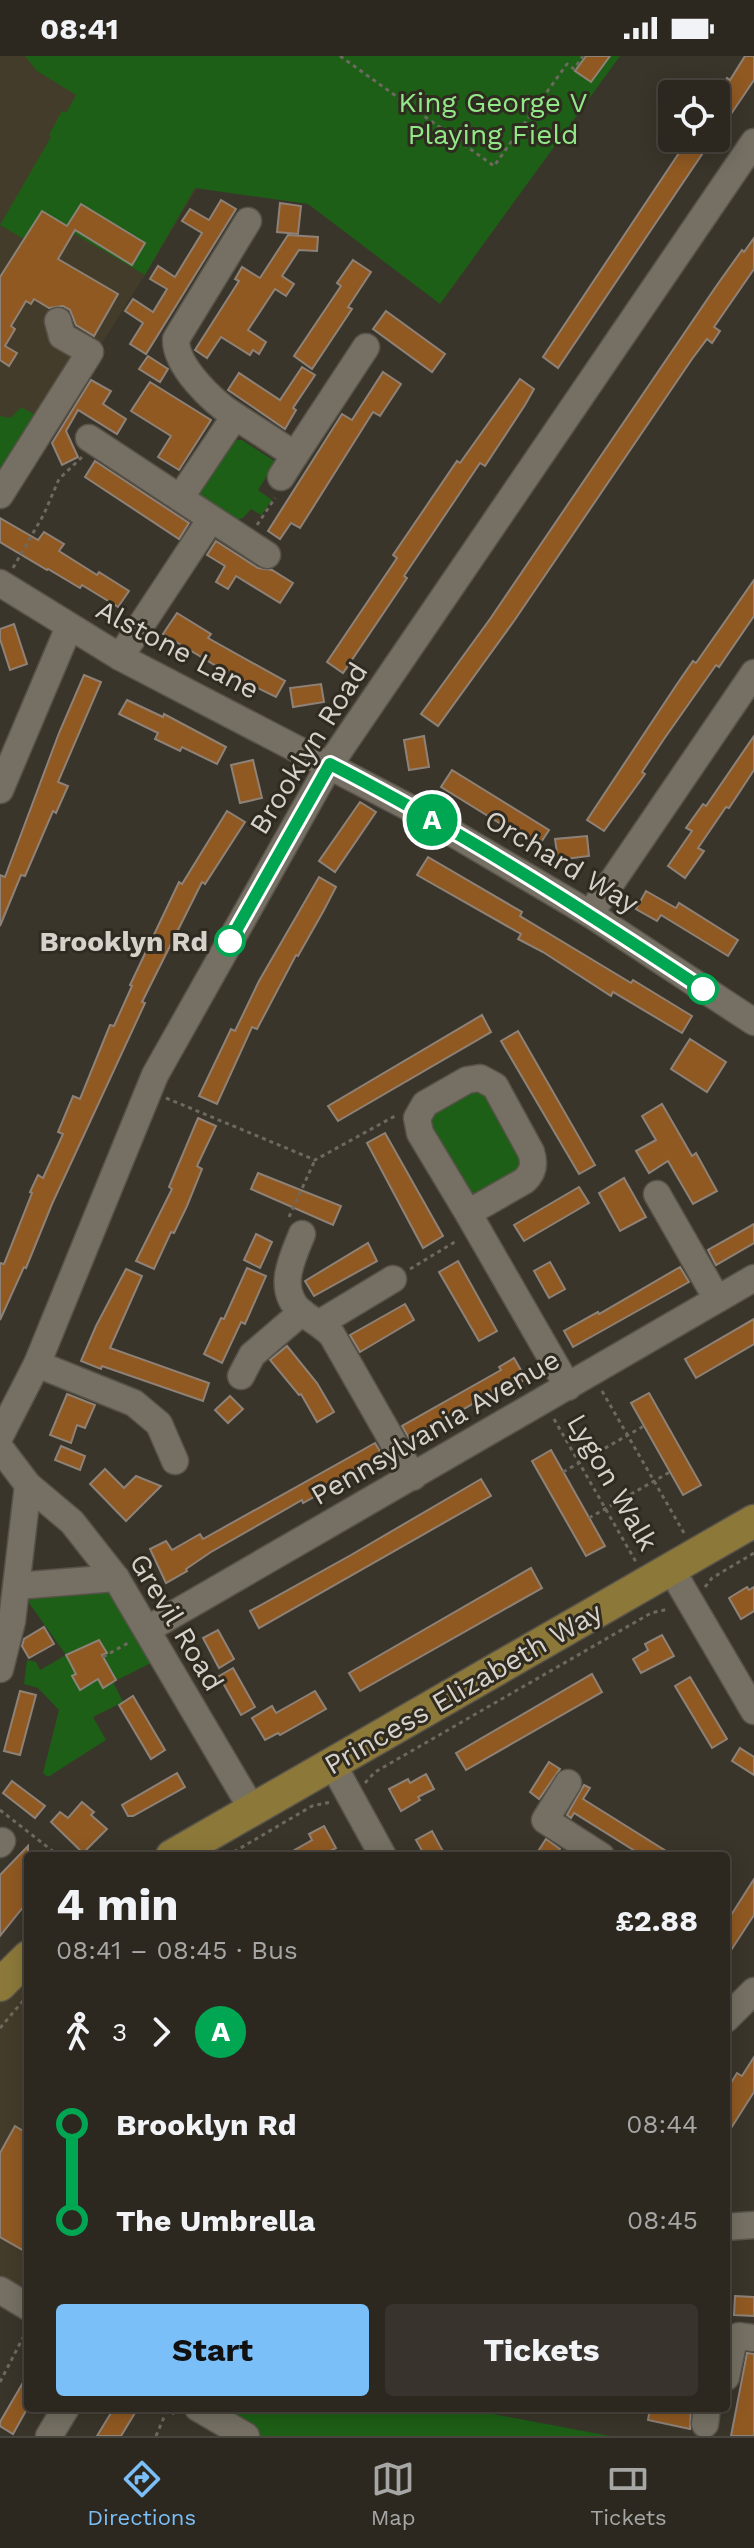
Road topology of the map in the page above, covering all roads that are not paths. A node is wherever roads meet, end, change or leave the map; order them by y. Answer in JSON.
{"nodes":[{"id":1,"x":754,"y":142,"type":"edge"},
{"id":2,"x":248,"y":221,"type":"dead end"},
{"id":3,"x":58,"y":321,"type":"dead end"},
{"id":4,"x":366,"y":347,"type":"dead end"},
{"id":5,"x":235,"y":416,"type":"junction"},
{"id":6,"x":91,"y":439,"type":"road end"},
{"id":7,"x":0,"y":495,"type":"edge"},
{"id":8,"x":180,"y":498,"type":"junction"},
{"id":9,"x":211,"y":519,"type":"junction"},
{"id":10,"x":257,"y":549,"type":"road end"},
{"id":11,"x":2,"y":584,"type":"edge"},
{"id":12,"x":69,"y":627,"type":"junction"},
{"id":13,"x":120,"y":657,"type":"junction"},
{"id":14,"x":754,"y":673,"type":"edge"},
{"id":15,"x":330,"y":764,"type":"junction"},
{"id":16,"x":0,"y":790,"type":"edge"},
{"id":17,"x":590,"y":914,"type":"junction"},
{"id":18,"x":754,"y":1022,"type":"edge"},
{"id":19,"x":657,"y":1194,"type":"dead end"},
{"id":20,"x":472,"y":1221,"type":"junction"},
{"id":21,"x":302,"y":1234,"type":"road end"},
{"id":22,"x":754,"y":1278,"type":"edge"},
{"id":23,"x":393,"y":1279,"type":"road end"},
{"id":24,"x":717,"y":1299,"type":"junction"},
{"id":25,"x":311,"y":1317,"type":"junction"},
{"id":26,"x":37,"y":1364,"type":"junction"},
{"id":27,"x":241,"y":1376,"type":"dead end"},
{"id":28,"x":568,"y":1387,"type":"junction"},
{"id":29,"x":0,"y":1436,"type":"edge"},
{"id":30,"x":0,"y":1448,"type":"edge"},
{"id":31,"x":175,"y":1461,"type":"dead end"},
{"id":32,"x":413,"y":1477,"type":"junction"},
{"id":33,"x":28,"y":1485,"type":"junction"},
{"id":34,"x":754,"y":1521,"type":"edge"},
{"id":35,"x":672,"y":1569,"type":"junction"},
{"id":36,"x":116,"y":1578,"type":"junction"},
{"id":37,"x":17,"y":1586,"type":"junction"},
{"id":38,"x":148,"y":1630,"type":"junction"},
{"id":39,"x":0,"y":1669,"type":"edge"},
{"id":40,"x":754,"y":1711,"type":"edge"},
{"id":41,"x":332,"y":1763,"type":"junction"},
{"id":42,"x":568,"y":1783,"type":"dead end"},
{"id":43,"x":252,"y":1809,"type":"junction"},
{"id":44,"x":179,"y":1852,"type":"edge"},
{"id":45,"x":381,"y":1852,"type":"edge"},
{"id":46,"x":595,"y":1852,"type":"edge"},
{"id":47,"x":24,"y":1961,"type":"edge"},
{"id":48,"x":0,"y":1985,"type":"edge"},
{"id":49,"x":754,"y":1991,"type":"edge"},
{"id":50,"x":730,"y":2015,"type":"edge"},
{"id":51,"x":754,"y":2225,"type":"edge"},
{"id":52,"x":730,"y":2227,"type":"edge"},
{"id":53,"x":0,"y":2290,"type":"edge"},
{"id":54,"x":24,"y":2305,"type":"edge"},
{"id":55,"x":754,"y":2338,"type":"edge"},
{"id":56,"x":730,"y":2358,"type":"edge"},
{"id":57,"x":64,"y":2412,"type":"edge"},
{"id":58,"x":205,"y":2412,"type":"edge"},
{"id":59,"x":49,"y":2436,"type":"edge"},
{"id":60,"x":246,"y":2436,"type":"edge"}],
"edges":[{"from":1,"to":15,"type":"street","name":"Brooklyn Road"},
{"from":2,"to":5,"type":"street"},
{"from":3,"to":7,"type":"street"},
{"from":4,"to":5,"type":"street"},
{"from":5,"to":8,"type":"street"},
{"from":6,"to":8,"type":"street"},
{"from":8,"to":9,"type":"street"},
{"from":9,"to":10,"type":"street"},
{"from":9,"to":13,"type":"street"},
{"from":11,"to":12,"type":"street","name":"Alstone Lane"},
{"from":12,"to":13,"type":"street","name":"Alstone Lane"},
{"from":12,"to":16,"type":"street"},
{"from":13,"to":15,"type":"street","name":"Alstone Lane"},
{"from":14,"to":17,"type":"street"},
{"from":15,"to":17,"type":"street","name":"Orchard Way"},
{"from":15,"to":26,"type":"street","name":"Brooklyn Road"},
{"from":17,"to":18,"type":"street","name":"Orchard Way"},
{"from":19,"to":24,"type":"street"},
{"from":20,"to":20,"type":"street"},
{"from":20,"to":28,"type":"street"},
{"from":21,"to":25,"type":"street"},
{"from":22,"to":24,"type":"street","name":"Pennsylvania Avenue"},
{"from":23,"to":25,"type":"street"},
{"from":24,"to":28,"type":"street","name":"Pennsylvania Avenue"},
{"from":25,"to":27,"type":"street"},
{"from":25,"to":32,"type":"street"},
{"from":26,"to":29,"type":"street","name":"Brooklyn Road"},
{"from":26,"to":31,"type":"street"},
{"from":28,"to":32,"type":"street","name":"Pennsylvania Avenue"},
{"from":30,"to":33,"type":"street","name":"Grevil Road"},
{"from":32,"to":38,"type":"street","name":"Pennsylvania Avenue"},
{"from":33,"to":36,"type":"street","name":"Grevil Road"},
{"from":33,"to":37,"type":"street"},
{"from":34,"to":35,"type":"main road","name":"Princess Elizabeth Way"},
{"from":35,"to":40,"type":"street"},
{"from":35,"to":41,"type":"main road","name":"Princess Elizabeth Way"},
{"from":36,"to":37,"type":"street"},
{"from":36,"to":38,"type":"street","name":"Grevil Road"},
{"from":37,"to":39,"type":"street"},
{"from":38,"to":43,"type":"street","name":"Grevil Road"},
{"from":41,"to":43,"type":"main road","name":"Princess Elizabeth Way"},
{"from":41,"to":45,"type":"street"},
{"from":42,"to":46,"type":"street"},
{"from":43,"to":44,"type":"main road","name":"Princess Elizabeth Way"},
{"from":47,"to":48,"type":"main road"},
{"from":49,"to":50,"type":"street"},
{"from":51,"to":52,"type":"street"},
{"from":53,"to":54,"type":"street"},
{"from":55,"to":56,"type":"street"},
{"from":57,"to":59,"type":"street"},
{"from":58,"to":60,"type":"street"}]}
